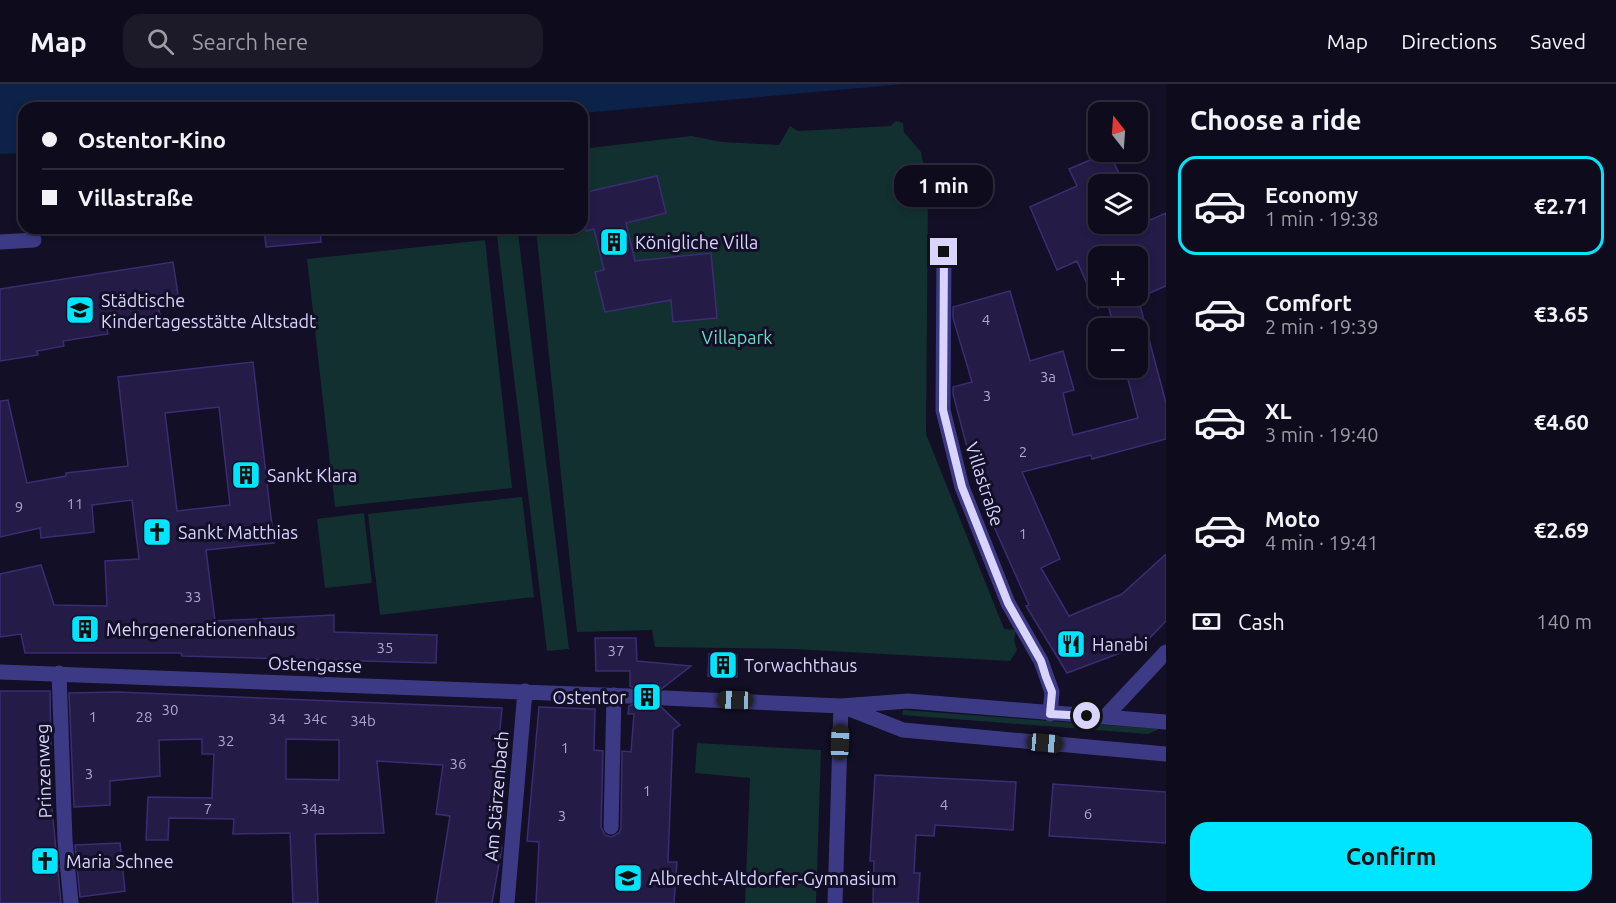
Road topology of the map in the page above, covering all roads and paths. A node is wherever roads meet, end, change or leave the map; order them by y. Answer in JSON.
{"nodes":[{"id":1,"x":34,"y":240,"type":"dead end"},
{"id":2,"x":0,"y":242,"type":"edge"},
{"id":3,"x":944,"y":252,"type":"dead end"},
{"id":4,"x":1166,"y":652,"type":"edge"},
{"id":5,"x":0,"y":672,"type":"edge"},
{"id":6,"x":59,"y":673,"type":"junction"},
{"id":7,"x":525,"y":691,"type":"junction"},
{"id":8,"x":665,"y":698,"type":"tunnel mouth"},
{"id":9,"x":841,"y":706,"type":"junction"},
{"id":10,"x":1050,"y":714,"type":"junction"},
{"id":11,"x":1105,"y":717,"type":"junction"},
{"id":12,"x":1166,"y":722,"type":"edge"},
{"id":13,"x":1166,"y":754,"type":"edge"},
{"id":14,"x":611,"y":827,"type":"dead end"},
{"id":15,"x":71,"y":903,"type":"edge"},
{"id":16,"x":507,"y":903,"type":"edge"},
{"id":17,"x":835,"y":903,"type":"edge"}],
"edges":[{"from":1,"to":2,"type":"street"},
{"from":3,"to":10,"type":"street","name":"Villastraße"},
{"from":4,"to":11,"type":"street"},
{"from":5,"to":6,"type":"street","name":"Ostengasse"},
{"from":6,"to":7,"type":"street","name":"Ostengasse"},
{"from":6,"to":15,"type":"street","name":"Prinzenweg"},
{"from":7,"to":14,"type":"street","name":"Ostengasse"},
{"from":7,"to":16,"type":"street","name":"Am Stärzenbach"},
{"from":8,"to":9,"type":"street"},
{"from":9,"to":10,"type":"street"},
{"from":9,"to":13,"type":"street"},
{"from":9,"to":17,"type":"street"},
{"from":10,"to":11,"type":"street"},
{"from":11,"to":12,"type":"street"}]}
